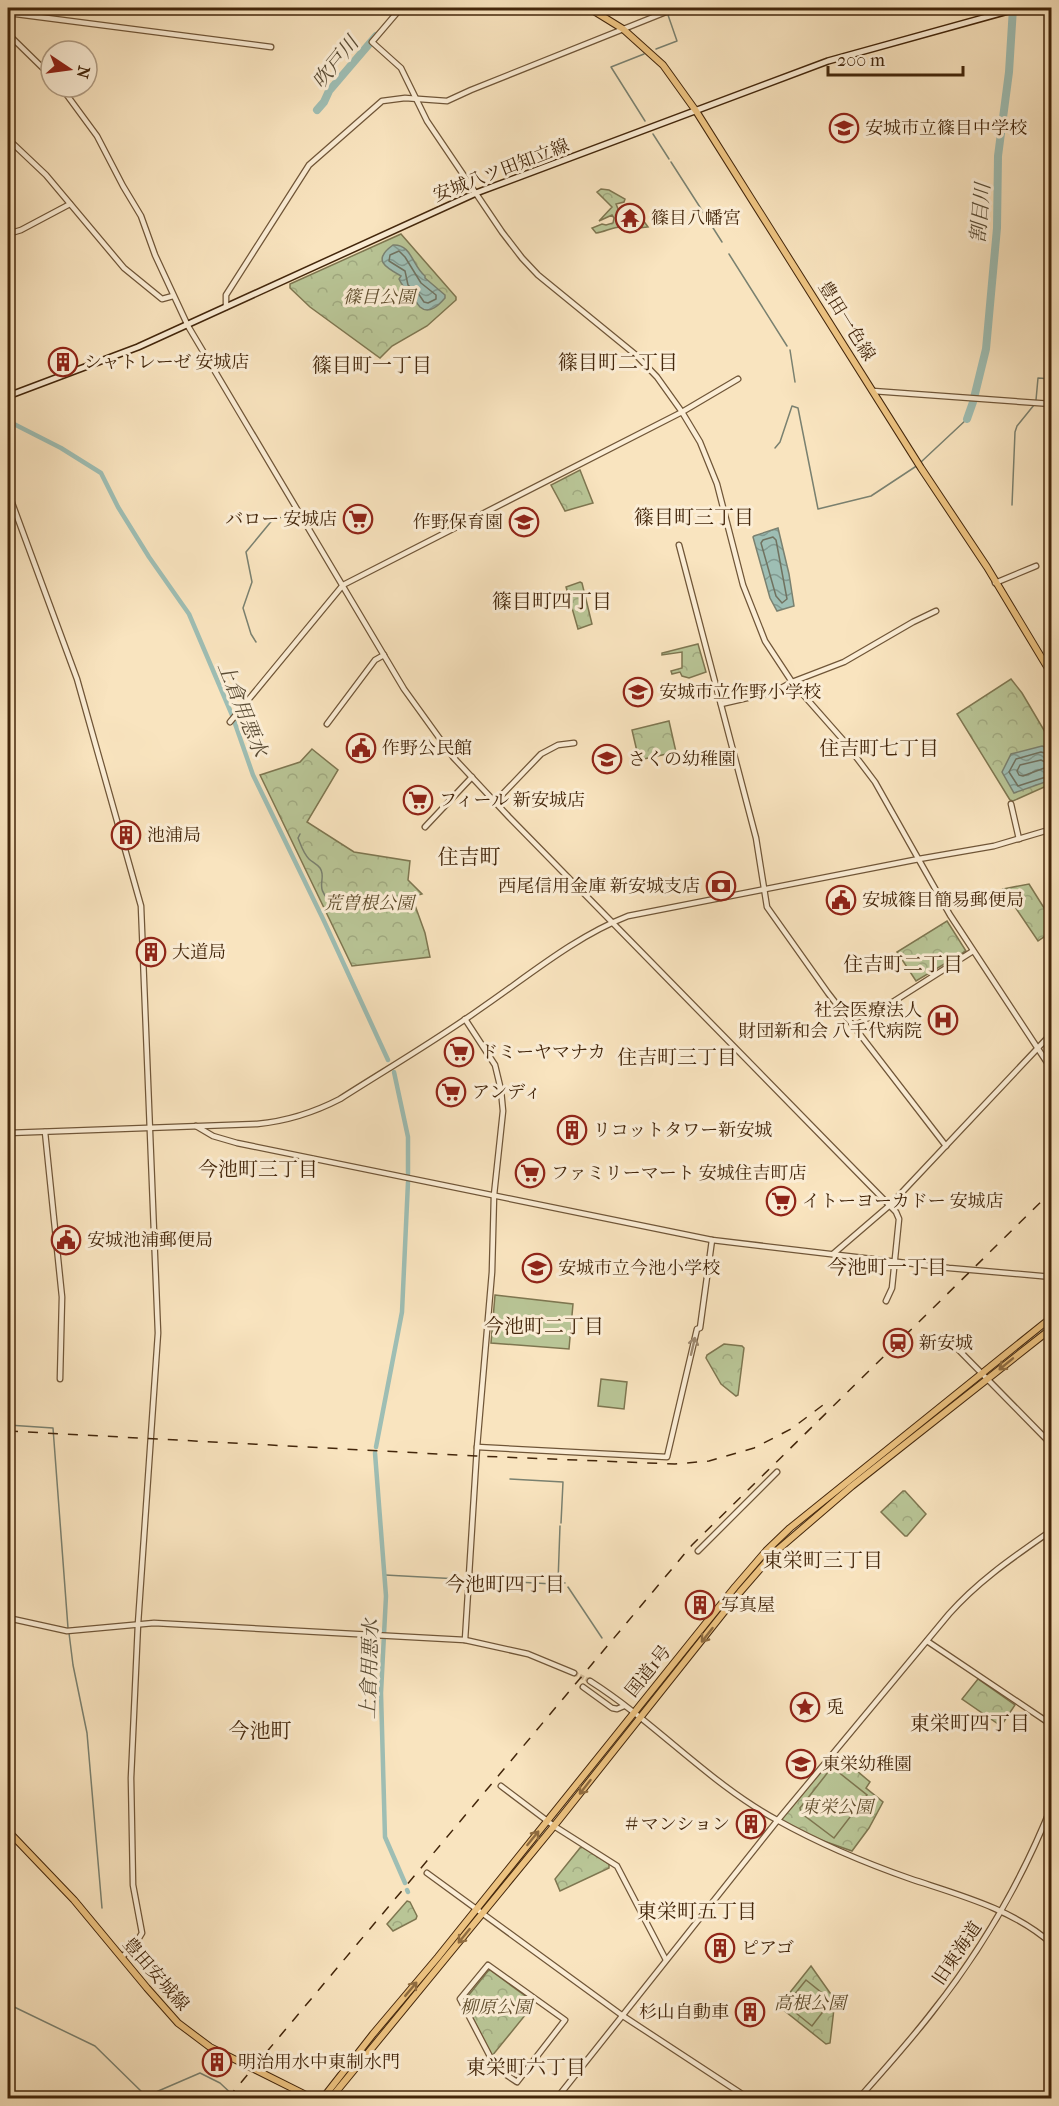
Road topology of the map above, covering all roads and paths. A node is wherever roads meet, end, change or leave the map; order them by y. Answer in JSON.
{"nodes":[{"id":1,"x":401,"y":8,"type":"edge"},
{"id":2,"x":589,"y":8,"type":"edge"},
{"id":3,"x":676,"y":8,"type":"edge"},
{"id":4,"x":1019,"y":8,"type":"edge"},
{"id":5,"x":8,"y":13,"type":"edge"},
{"id":6,"x":623,"y":29,"type":"junction"},
{"id":7,"x":8,"y":34,"type":"edge"},
{"id":8,"x":271,"y":47,"type":"dead end"},
{"id":9,"x":39,"y":63,"type":"edge"},
{"id":10,"x":70,"y":99,"type":"edge"},
{"id":11,"x":417,"y":99,"type":"junction"},
{"id":12,"x":696,"y":111,"type":"junction"},
{"id":13,"x":8,"y":139,"type":"edge"},
{"id":14,"x":476,"y":193,"type":"junction"},
{"id":15,"x":70,"y":204,"type":"junction"},
{"id":16,"x":8,"y":234,"type":"edge"},
{"id":17,"x":173,"y":296,"type":"junction"},
{"id":18,"x":226,"y":307,"type":"junction"},
{"id":19,"x":188,"y":326,"type":"junction"},
{"id":20,"x":738,"y":379,"type":"dead end"},
{"id":21,"x":873,"y":392,"type":"junction"},
{"id":22,"x":8,"y":396,"type":"edge"},
{"id":23,"x":1052,"y":404,"type":"edge"},
{"id":24,"x":682,"y":412,"type":"junction"},
{"id":25,"x":8,"y":492,"type":"edge"},
{"id":26,"x":679,"y":545,"type":"dead end"},
{"id":27,"x":1036,"y":566,"type":"dead end"},
{"id":28,"x":995,"y":583,"type":"junction"},
{"id":29,"x":343,"y":585,"type":"junction"},
{"id":30,"x":936,"y":611,"type":"dead end"},
{"id":31,"x":384,"y":655,"type":"junction"},
{"id":32,"x":1052,"y":675,"type":"edge"},
{"id":33,"x":792,"y":682,"type":"junction"},
{"id":34,"x":721,"y":704,"type":"junction"},
{"id":35,"x":230,"y":722,"type":"dead end"},
{"id":36,"x":327,"y":724,"type":"dead end"},
{"id":37,"x":574,"y":743,"type":"dead end"},
{"id":38,"x":472,"y":777,"type":"junction"},
{"id":39,"x":496,"y":801,"type":"junction"},
{"id":40,"x":1011,"y":804,"type":"dead end"},
{"id":41,"x":425,"y":827,"type":"dead end"},
{"id":42,"x":1052,"y":829,"type":"edge"},
{"id":43,"x":1019,"y":839,"type":"junction"},
{"id":44,"x":920,"y":859,"type":"junction"},
{"id":45,"x":763,"y":891,"type":"junction"},
{"id":46,"x":613,"y":922,"type":"junction"},
{"id":47,"x":973,"y":951,"type":"junction"},
{"id":48,"x":465,"y":1019,"type":"junction"},
{"id":49,"x":855,"y":1026,"type":"junction"},
{"id":50,"x":1052,"y":1034,"type":"edge"},
{"id":51,"x":1037,"y":1048,"type":"junction"},
{"id":52,"x":1052,"y":1070,"type":"edge"},
{"id":53,"x":196,"y":1126,"type":"junction"},
{"id":54,"x":150,"y":1127,"type":"junction"},
{"id":55,"x":8,"y":1132,"type":"edge"},
{"id":56,"x":45,"y":1132,"type":"junction"},
{"id":57,"x":946,"y":1146,"type":"junction"},
{"id":58,"x":494,"y":1195,"type":"junction"},
{"id":59,"x":890,"y":1205,"type":"junction"},
{"id":60,"x":712,"y":1240,"type":"junction"},
{"id":61,"x":833,"y":1254,"type":"junction"},
{"id":62,"x":894,"y":1262,"type":"junction"},
{"id":63,"x":1052,"y":1277,"type":"edge"},
{"id":64,"x":886,"y":1301,"type":"dead end"},
{"id":65,"x":1052,"y":1317,"type":"edge"},
{"id":66,"x":1052,"y":1328,"type":"edge"},
{"id":67,"x":945,"y":1336,"type":"dead end"},
{"id":68,"x":981,"y":1373,"type":"junction"},
{"id":69,"x":60,"y":1379,"type":"dead end"},
{"id":70,"x":987,"y":1380,"type":"junction"},
{"id":71,"x":1052,"y":1445,"type":"edge"},
{"id":72,"x":477,"y":1448,"type":"junction"},
{"id":73,"x":777,"y":1472,"type":"dead end"},
{"id":74,"x":1052,"y":1530,"type":"edge"},
{"id":75,"x":8,"y":1549,"type":"edge"},
{"id":76,"x":698,"y":1551,"type":"dead end"},
{"id":77,"x":8,"y":1557,"type":"edge"},
{"id":78,"x":8,"y":1570,"type":"edge"},
{"id":79,"x":8,"y":1610,"type":"edge"},
{"id":80,"x":8,"y":1618,"type":"edge"},
{"id":81,"x":138,"y":1624,"type":"junction"},
{"id":82,"x":465,"y":1640,"type":"junction"},
{"id":83,"x":927,"y":1641,"type":"junction"},
{"id":84,"x":574,"y":1673,"type":"tunnel mouth"},
{"id":85,"x":590,"y":1681,"type":"tunnel mouth"},
{"id":86,"x":583,"y":1687,"type":"dead end"},
{"id":87,"x":624,"y":1706,"type":"junction"},
{"id":88,"x":633,"y":1713,"type":"junction"},
{"id":89,"x":640,"y":1718,"type":"junction"},
{"id":90,"x":1052,"y":1725,"type":"edge"},
{"id":91,"x":501,"y":1786,"type":"dead end"},
{"id":92,"x":1052,"y":1805,"type":"edge"},
{"id":93,"x":547,"y":1821,"type":"junction"},
{"id":94,"x":777,"y":1821,"type":"junction"},
{"id":95,"x":554,"y":1826,"type":"junction"},
{"id":96,"x":8,"y":1830,"type":"edge"},
{"id":97,"x":427,"y":1873,"type":"dead end"},
{"id":98,"x":477,"y":1908,"type":"junction"},
{"id":99,"x":1000,"y":1912,"type":"junction"},
{"id":100,"x":483,"y":1913,"type":"junction"},
{"id":101,"x":1052,"y":1944,"type":"edge"},
{"id":102,"x":122,"y":1957,"type":"junction"},
{"id":103,"x":666,"y":1960,"type":"junction"},
{"id":104,"x":623,"y":2016,"type":"junction"},
{"id":105,"x":565,"y":2020,"type":"joint"},
{"id":106,"x":312,"y":2098,"type":"edge"},
{"id":107,"x":323,"y":2098,"type":"edge"},
{"id":108,"x":331,"y":2098,"type":"edge"},
{"id":109,"x":557,"y":2098,"type":"edge"},
{"id":110,"x":748,"y":2098,"type":"edge"},
{"id":111,"x":859,"y":2098,"type":"edge"}],
"edges":[{"from":1,"to":11,"type":"street"},
{"from":2,"to":6,"type":"main road","name":"豊田一色線"},
{"from":3,"to":6,"type":"street"},
{"from":4,"to":12,"type":"main road","name":"安城八ツ田知立線"},
{"from":5,"to":8,"type":"street"},
{"from":6,"to":11,"type":"street"},
{"from":6,"to":12,"type":"main road","name":"豊田一色線"},
{"from":7,"to":9,"type":"street"},
{"from":10,"to":17,"type":"street"},
{"from":11,"to":14,"type":"street"},
{"from":11,"to":18,"type":"street"},
{"from":12,"to":14,"type":"main road","name":"安城八ツ田知立線"},
{"from":12,"to":21,"type":"main road","name":"豊田一色線"},
{"from":13,"to":15,"type":"street"},
{"from":14,"to":18,"type":"main road","name":"安城八ツ田知立線"},
{"from":14,"to":24,"type":"street"},
{"from":15,"to":16,"type":"street"},
{"from":15,"to":17,"type":"street"},
{"from":17,"to":19,"type":"street"},
{"from":18,"to":19,"type":"main road","name":"安城八ツ田知立線"},
{"from":19,"to":22,"type":"main road","name":"安城八ツ田知立線"},
{"from":19,"to":29,"type":"street"},
{"from":20,"to":24,"type":"street"},
{"from":21,"to":23,"type":"street"},
{"from":21,"to":28,"type":"main road","name":"豊田一色線"},
{"from":24,"to":29,"type":"street"},
{"from":24,"to":33,"type":"street"},
{"from":25,"to":54,"type":"street"},
{"from":26,"to":34,"type":"street"},
{"from":27,"to":28,"type":"street"},
{"from":28,"to":32,"type":"main road","name":"豊田一色線"},
{"from":29,"to":31,"type":"street"},
{"from":29,"to":35,"type":"street"},
{"from":30,"to":33,"type":"street"},
{"from":31,"to":36,"type":"street"},
{"from":31,"to":38,"type":"street"},
{"from":33,"to":34,"type":"street"},
{"from":33,"to":44,"type":"street"},
{"from":34,"to":45,"type":"street"},
{"from":37,"to":39,"type":"street"},
{"from":38,"to":39,"type":"street"},
{"from":38,"to":41,"type":"street"},
{"from":39,"to":46,"type":"street"},
{"from":40,"to":43,"type":"street"},
{"from":42,"to":43,"type":"street"},
{"from":43,"to":44,"type":"street"},
{"from":44,"to":45,"type":"street"},
{"from":44,"to":47,"type":"street"},
{"from":45,"to":46,"type":"street"},
{"from":45,"to":49,"type":"street"},
{"from":46,"to":48,"type":"street"},
{"from":46,"to":59,"type":"street"},
{"from":47,"to":49,"type":"street"},
{"from":47,"to":51,"type":"street"},
{"from":48,"to":53,"type":"street"},
{"from":48,"to":58,"type":"street"},
{"from":49,"to":57,"type":"street"},
{"from":50,"to":51,"type":"street"},
{"from":51,"to":52,"type":"street"},
{"from":51,"to":57,"type":"street"},
{"from":53,"to":54,"type":"street"},
{"from":53,"to":58,"type":"street"},
{"from":54,"to":56,"type":"street"},
{"from":54,"to":81,"type":"street"},
{"from":55,"to":56,"type":"street"},
{"from":56,"to":69,"type":"street"},
{"from":57,"to":59,"type":"street"},
{"from":58,"to":60,"type":"street"},
{"from":58,"to":72,"type":"street"},
{"from":59,"to":61,"type":"street"},
{"from":59,"to":62,"type":"street"},
{"from":60,"to":61,"type":"street"},
{"from":72,"to":60,"type":"street","one_way":true},
{"from":61,"to":62,"type":"street"},
{"from":62,"to":63,"type":"street"},
{"from":62,"to":64,"type":"street"},
{"from":65,"to":68,"type":"main road","name":"国道1号"},
{"from":66,"to":70,"type":"main road","name":"国道1号","one_way":true},
{"from":67,"to":68,"type":"street"},
{"from":68,"to":70,"type":"street"},
{"from":68,"to":88,"type":"main road","name":"国道1号"},
{"from":70,"to":71,"type":"street"},
{"from":70,"to":89,"type":"main road","name":"国道1号","one_way":true},
{"from":72,"to":82,"type":"street"},
{"from":73,"to":76,"type":"street"},
{"from":74,"to":83,"type":"street"},
{"from":75,"to":77,"type":"street"},
{"from":77,"to":78,"type":"street"},
{"from":77,"to":79,"type":"street"},
{"from":80,"to":81,"type":"street"},
{"from":81,"to":82,"type":"street"},
{"from":81,"to":102,"type":"street"},
{"from":82,"to":84,"type":"street"},
{"from":83,"to":90,"type":"street"},
{"from":83,"to":94,"type":"street"},
{"from":85,"to":87,"type":"street"},
{"from":86,"to":87,"type":"street"},
{"from":87,"to":88,"type":"street"},
{"from":88,"to":89,"type":"street"},
{"from":88,"to":93,"type":"main road","name":"国道1号"},
{"from":89,"to":94,"type":"street"},
{"from":89,"to":95,"type":"main road","name":"国道1号","one_way":true},
{"from":91,"to":93,"type":"street"},
{"from":92,"to":99,"type":"street","name":"旧東海道"},
{"from":93,"to":95,"type":"street"},
{"from":98,"to":93,"type":"main road","name":"国道1号","one_way":true},
{"from":94,"to":99,"type":"street"},
{"from":94,"to":103,"type":"street"},
{"from":95,"to":100,"type":"main road","name":"国道1号"},
{"from":95,"to":103,"type":"street"},
{"from":96,"to":102,"type":"main road","name":"豊田安城線"},
{"from":97,"to":98,"type":"street"},
{"from":98,"to":100,"type":"street"},
{"from":107,"to":98,"type":"main road","name":"国道1号","one_way":true},
{"from":99,"to":101,"type":"street"},
{"from":99,"to":111,"type":"street","name":"旧東海道"},
{"from":100,"to":104,"type":"street"},
{"from":100,"to":108,"type":"main road","name":"国道1号","one_way":true},
{"from":102,"to":106,"type":"main road","name":"豊田安城線"},
{"from":103,"to":104,"type":"street"},
{"from":104,"to":109,"type":"street"},
{"from":104,"to":110,"type":"street"},
{"from":105,"to":105,"type":"street"}]}
